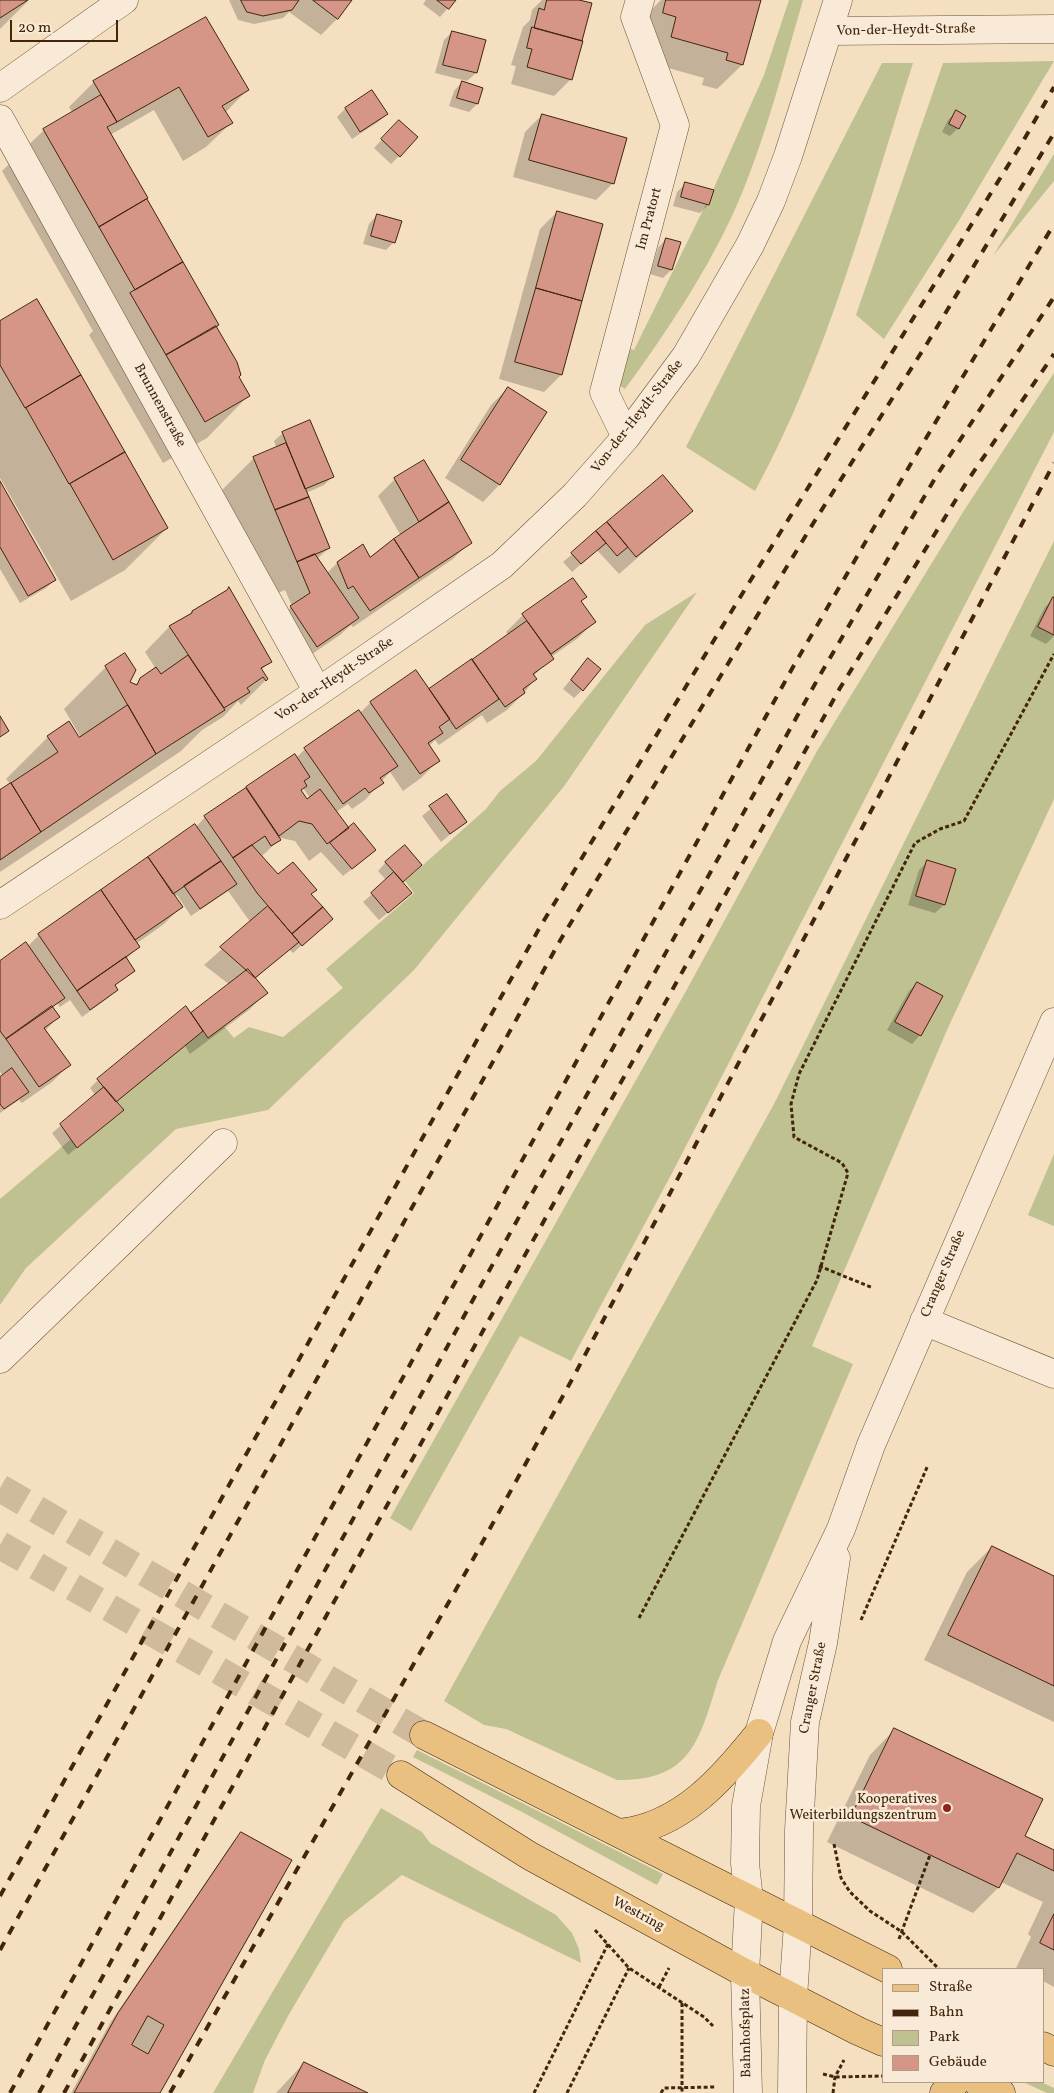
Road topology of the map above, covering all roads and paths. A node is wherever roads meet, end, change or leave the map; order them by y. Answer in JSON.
{"nodes":[{"id":1,"x":124,"y":0,"type":"edge"},
{"id":2,"x":640,"y":0,"type":"edge"},
{"id":3,"x":838,"y":0,"type":"edge"},
{"id":4,"x":1054,"y":29,"type":"edge"},
{"id":5,"x":830,"y":31,"type":"junction"},
{"id":6,"x":0,"y":88,"type":"edge"},
{"id":7,"x":0,"y":119,"type":"edge"},
{"id":8,"x":626,"y":437,"type":"junction"},
{"id":9,"x":1054,"y":654,"type":"edge"},
{"id":10,"x":318,"y":692,"type":"junction"},
{"id":11,"x":0,"y":905,"type":"edge"},
{"id":12,"x":1054,"y":1022,"type":"edge"},
{"id":13,"x":222,"y":1143,"type":"dead end"},
{"id":14,"x":819,"y":1266,"type":"junction"},
{"id":15,"x":873,"y":1288,"type":"dead end"},
{"id":16,"x":924,"y":1321,"type":"junction"},
{"id":17,"x":0,"y":1359,"type":"edge"},
{"id":18,"x":1054,"y":1374,"type":"edge"},
{"id":19,"x":928,"y":1465,"type":"dead end"},
{"id":20,"x":841,"y":1529,"type":"junction"},
{"id":21,"x":639,"y":1618,"type":"dead end"},
{"id":22,"x":858,"y":1627,"type":"dead end"},
{"id":23,"x":759,"y":1733,"type":"junction"},
{"id":24,"x":424,"y":1735,"type":"tunnel mouth"},
{"id":25,"x":401,"y":1775,"type":"tunnel mouth"},
{"id":26,"x":619,"y":1833,"type":"junction"},
{"id":27,"x":832,"y":1839,"type":"dead end"},
{"id":28,"x":930,"y":1855,"type":"dead end"},
{"id":29,"x":749,"y":1900,"type":"junction"},
{"id":30,"x":798,"y":1924,"type":"junction"},
{"id":31,"x":902,"y":1932,"type":"junction"},
{"id":32,"x":608,"y":1944,"type":"dead end"},
{"id":33,"x":886,"y":1968,"type":"edge"},
{"id":34,"x":938,"y":1968,"type":"edge"},
{"id":35,"x":745,"y":1973,"type":"junction"},
{"id":36,"x":793,"y":1998,"type":"junction"},
{"id":37,"x":682,"y":2003,"type":"junction"},
{"id":38,"x":715,"y":2029,"type":"dead end"},
{"id":39,"x":882,"y":2042,"type":"edge"},
{"id":40,"x":882,"y":2076,"type":"edge"},
{"id":41,"x":955,"y":2083,"type":"edge"},
{"id":42,"x":979,"y":2083,"type":"edge"},
{"id":43,"x":718,"y":2087,"type":"dead end"},
{"id":44,"x":682,"y":2088,"type":"junction"},
{"id":45,"x":534,"y":2093,"type":"edge"},
{"id":46,"x":567,"y":2093,"type":"edge"},
{"id":47,"x":661,"y":2093,"type":"edge"},
{"id":48,"x":682,"y":2093,"type":"edge"},
{"id":49,"x":748,"y":2093,"type":"edge"},
{"id":50,"x":792,"y":2093,"type":"edge"},
{"id":51,"x":833,"y":2093,"type":"edge"},
{"id":52,"x":944,"y":2093,"type":"edge"},
{"id":53,"x":1001,"y":2093,"type":"edge"}],
"edges":[{"from":1,"to":6,"type":"street"},
{"from":2,"to":8,"type":"street","name":"Im Pratort"},
{"from":3,"to":5,"type":"street"},
{"from":4,"to":5,"type":"street","name":"Von-der-Heydt-Straße"},
{"from":5,"to":8,"type":"street","name":"Von-der-Heydt-Straße"},
{"from":7,"to":10,"type":"street","name":"Brunnenstraße"},
{"from":8,"to":10,"type":"street","name":"Von-der-Heydt-Straße"},
{"from":9,"to":14,"type":"path"},
{"from":10,"to":11,"type":"street","name":"Von-der-Heydt-Straße"},
{"from":12,"to":16,"type":"street","name":"Cranger Straße"},
{"from":13,"to":17,"type":"street"},
{"from":14,"to":15,"type":"path"},
{"from":14,"to":21,"type":"path"},
{"from":16,"to":18,"type":"street"},
{"from":16,"to":20,"type":"street","name":"Cranger Straße"},
{"from":19,"to":22,"type":"path"},
{"from":20,"to":23,"type":"street","name":"Cranger Straße"},
{"from":20,"to":30,"type":"street","name":"Cranger Straße"},
{"from":23,"to":26,"type":"main road"},
{"from":23,"to":29,"type":"street","name":"Cranger Straße"},
{"from":24,"to":26,"type":"main road"},
{"from":25,"to":35,"type":"main road","name":"Westring"},
{"from":26,"to":29,"type":"main road"},
{"from":27,"to":31,"type":"path"},
{"from":28,"to":31,"type":"path"},
{"from":29,"to":30,"type":"main road"},
{"from":29,"to":35,"type":"street","name":"Cranger Straße"},
{"from":30,"to":33,"type":"main road"},
{"from":30,"to":36,"type":"street","name":"Cranger Straße"},
{"from":31,"to":34,"type":"path"},
{"from":32,"to":45,"type":"path"},
{"from":35,"to":36,"type":"main road","name":"Westring"},
{"from":35,"to":49,"type":"street","name":"Bahnhofsplatz"},
{"from":36,"to":39,"type":"main road","name":"Westring"},
{"from":36,"to":50,"type":"street"},
{"from":37,"to":38,"type":"path"},
{"from":37,"to":44,"type":"path"},
{"from":37,"to":46,"type":"path"},
{"from":40,"to":51,"type":"path"},
{"from":41,"to":52,"type":"main road"},
{"from":42,"to":53,"type":"main road"},
{"from":43,"to":44,"type":"path"},
{"from":44,"to":47,"type":"path"},
{"from":44,"to":48,"type":"path"}]}
